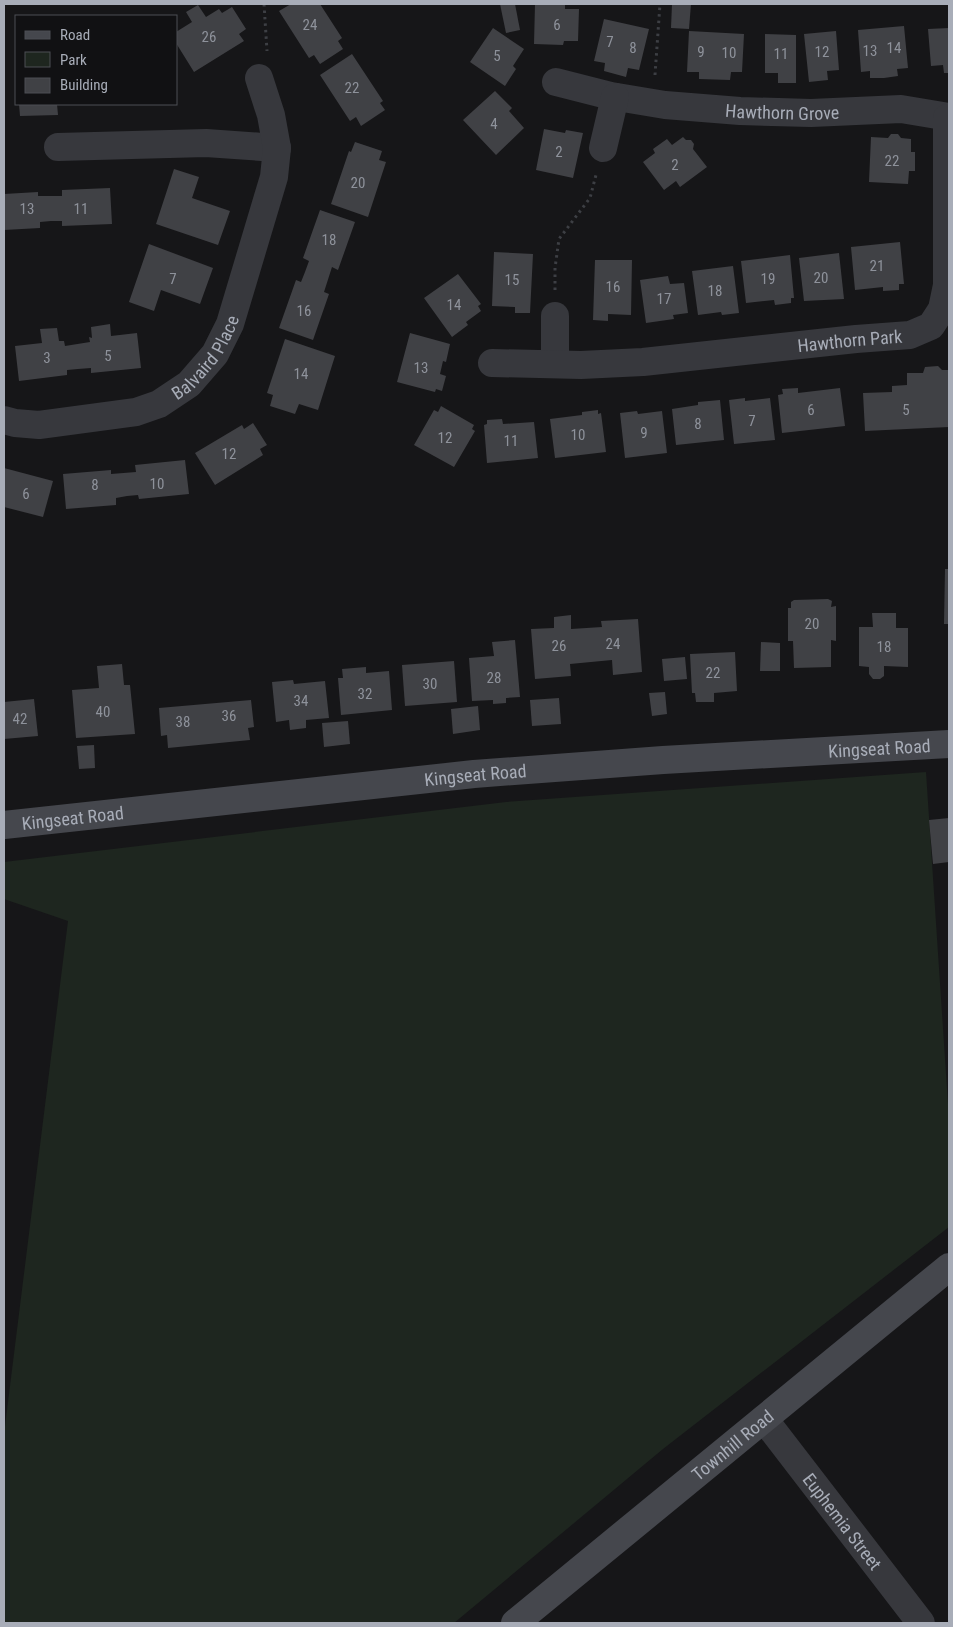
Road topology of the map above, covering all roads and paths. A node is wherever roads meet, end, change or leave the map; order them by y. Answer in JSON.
{"nodes":[{"id":1,"x":264,"y":4,"type":"edge"},
{"id":2,"x":660,"y":4,"type":"edge"},
{"id":3,"x":259,"y":78,"type":"joint"},
{"id":4,"x":556,"y":82,"type":"dead end"},
{"id":5,"x":615,"y":97,"type":"junction"},
{"id":6,"x":654,"y":103,"type":"junction"},
{"id":7,"x":948,"y":118,"type":"edge"},
{"id":8,"x":58,"y":147,"type":"dead end"},
{"id":9,"x":277,"y":148,"type":"junction"},
{"id":10,"x":603,"y":148,"type":"joint"},
{"id":11,"x":555,"y":316,"type":"joint"},
{"id":12,"x":492,"y":363,"type":"dead end"},
{"id":13,"x":555,"y":364,"type":"junction"},
{"id":14,"x":4,"y":420,"type":"edge"},
{"id":15,"x":949,"y":744,"type":"edge"},
{"id":16,"x":4,"y":826,"type":"edge"},
{"id":17,"x":949,"y":1268,"type":"edge"},
{"id":18,"x":764,"y":1419,"type":"junction"},
{"id":19,"x":515,"y":1623,"type":"edge"},
{"id":20,"x":921,"y":1623,"type":"edge"}],
"edges":[{"from":1,"to":3,"type":"path"},
{"from":2,"to":6,"type":"path"},
{"from":3,"to":9,"type":"street","name":"Balvaird Place"},
{"from":4,"to":5,"type":"street","name":"Hawthorn Grove"},
{"from":5,"to":6,"type":"street","name":"Hawthorn Grove"},
{"from":5,"to":10,"type":"street"},
{"from":6,"to":7,"type":"street","name":"Hawthorn Grove"},
{"from":7,"to":13,"type":"street","name":"Hawthorn Park"},
{"from":8,"to":9,"type":"street"},
{"from":9,"to":14,"type":"street","name":"Balvaird Place"},
{"from":10,"to":11,"type":"path"},
{"from":11,"to":13,"type":"street"},
{"from":12,"to":13,"type":"street","name":"Hawthorn Park"},
{"from":15,"to":16,"type":"street","name":"Kingseat Road"},
{"from":17,"to":18,"type":"street","name":"Townhill Road"},
{"from":18,"to":19,"type":"street","name":"Townhill Road"},
{"from":18,"to":20,"type":"street","name":"Euphemia Street"}]}
